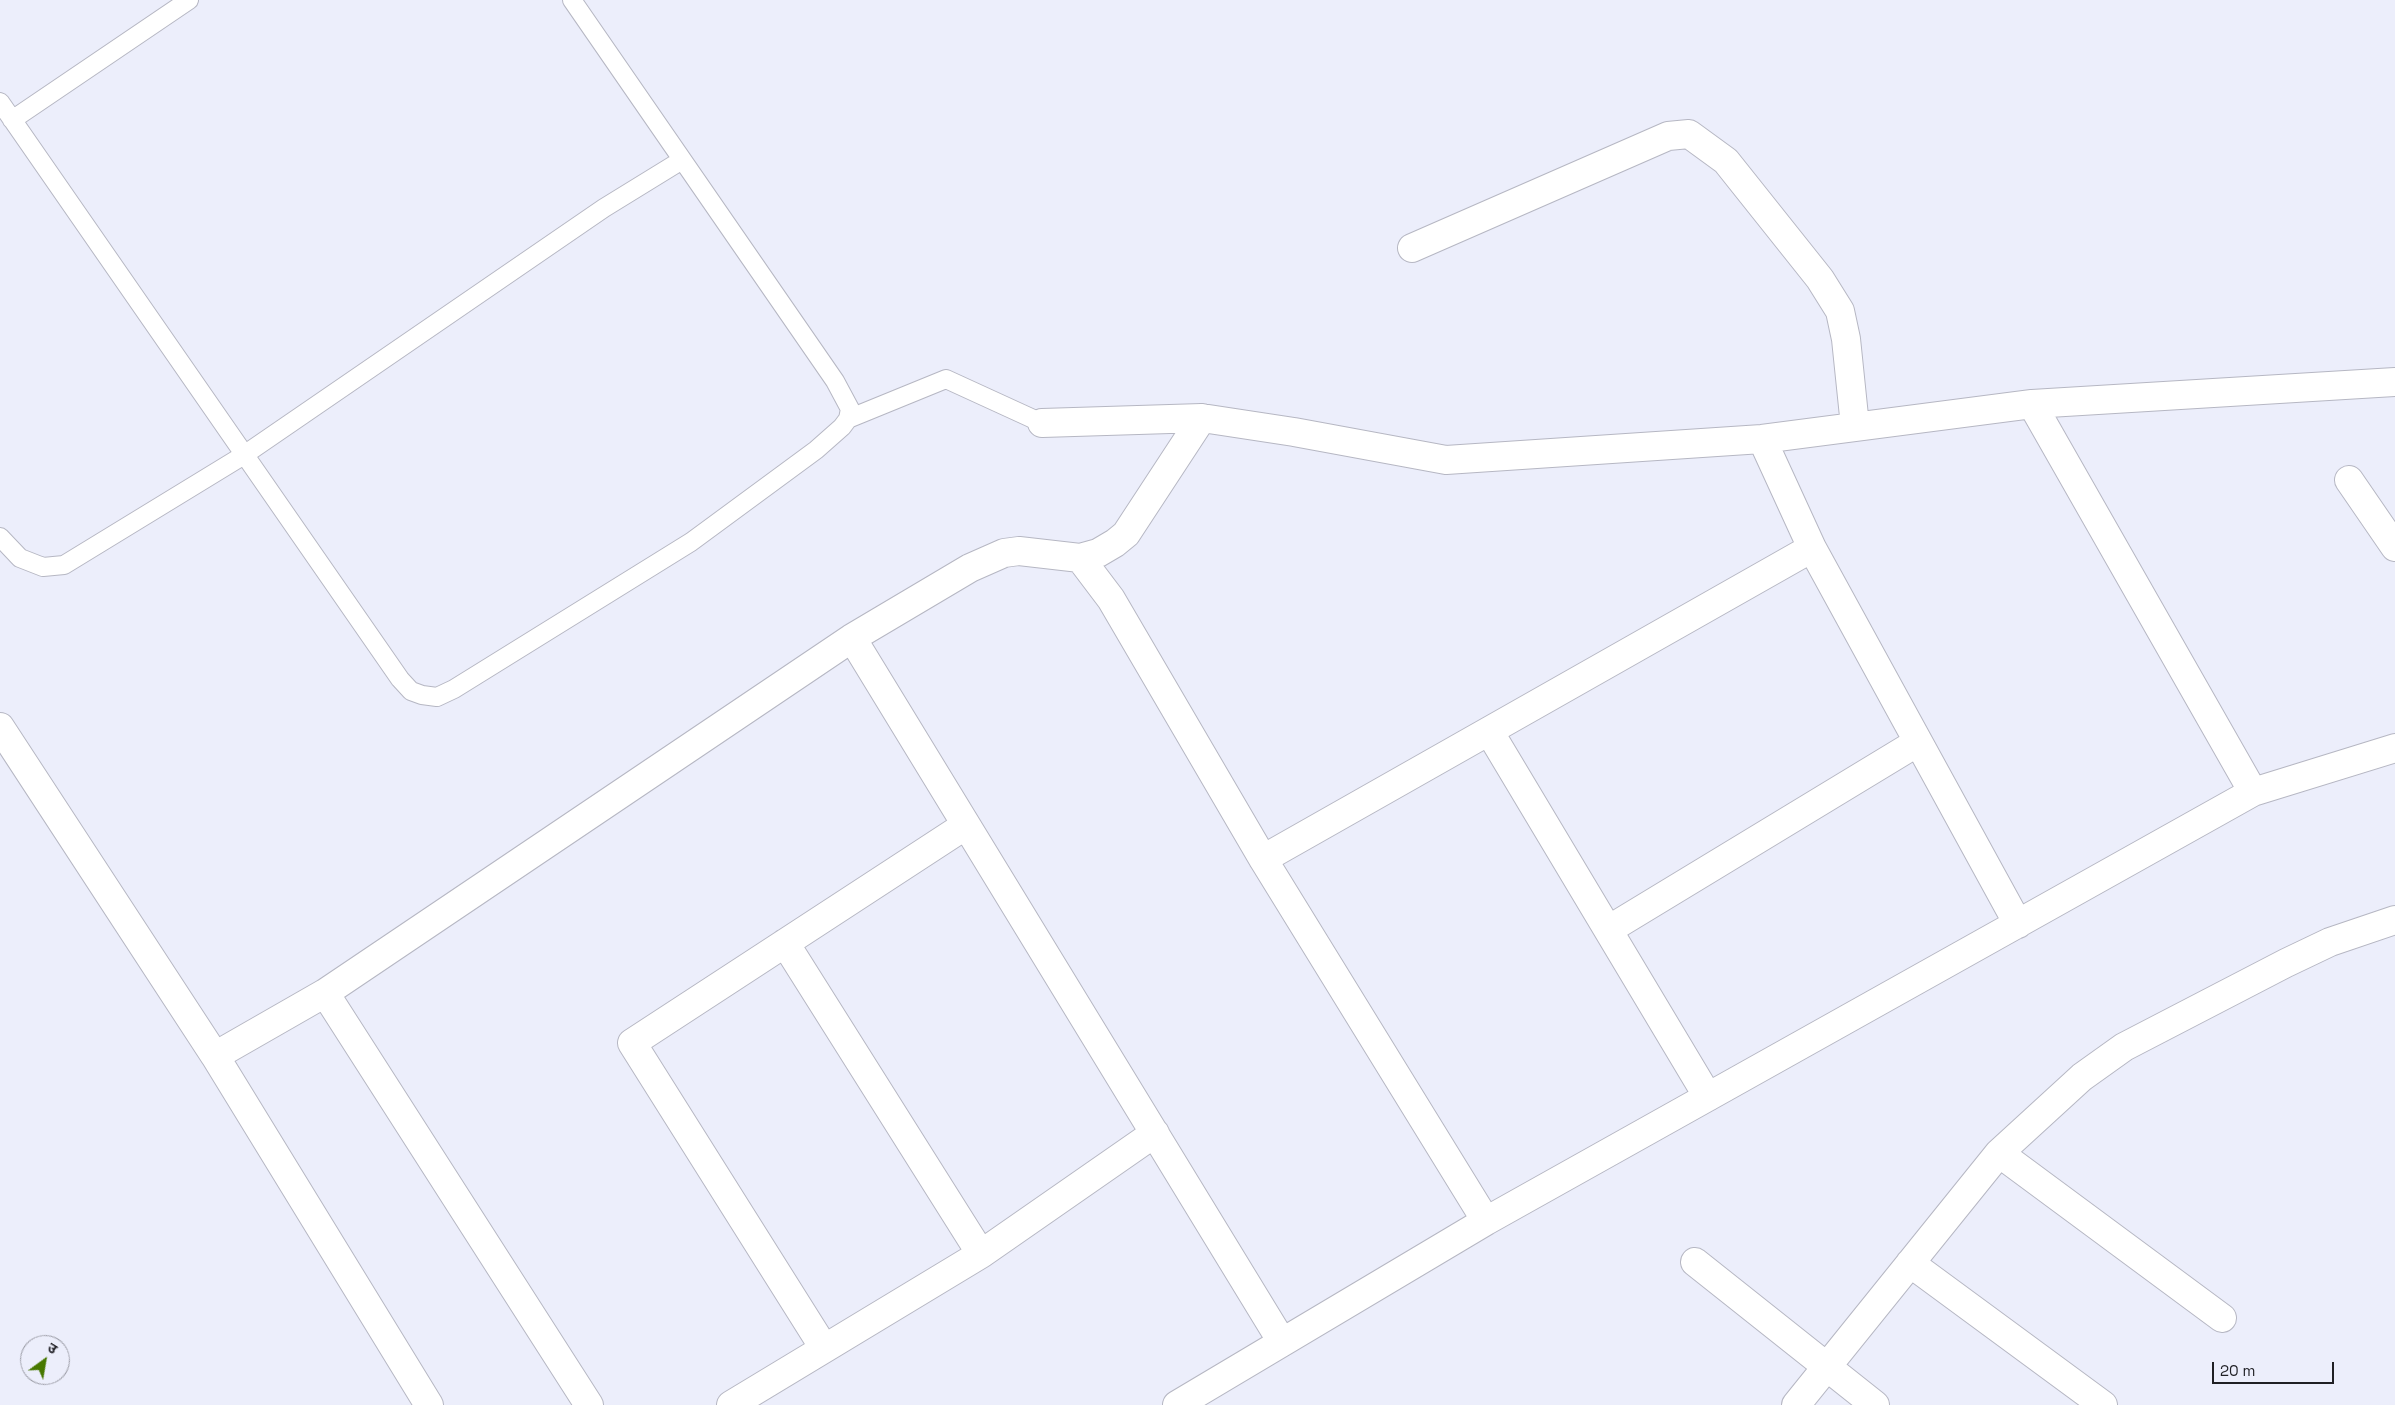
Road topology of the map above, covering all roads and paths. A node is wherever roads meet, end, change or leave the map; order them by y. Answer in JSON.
{"nodes":[{"id":1,"x":189,"y":0,"type":"edge"},
{"id":2,"x":572,"y":0,"type":"edge"},
{"id":3,"x":0,"y":102,"type":"edge"},
{"id":4,"x":12,"y":120,"type":"junction"},
{"id":5,"x":682,"y":160,"type":"junction"},
{"id":6,"x":1412,"y":248,"type":"dead end"},
{"id":7,"x":2395,"y":382,"type":"edge"},
{"id":8,"x":2032,"y":404,"type":"junction"},
{"id":9,"x":1202,"y":418,"type":"junction"},
{"id":10,"x":848,"y":419,"type":"junction"},
{"id":11,"x":1042,"y":423,"type":"joint"},
{"id":12,"x":1855,"y":426,"type":"junction"},
{"id":13,"x":1762,"y":439,"type":"junction"},
{"id":14,"x":244,"y":455,"type":"junction"},
{"id":15,"x":2349,"y":480,"type":"dead end"},
{"id":16,"x":0,"y":537,"type":"edge"},
{"id":17,"x":2395,"y":547,"type":"edge"},
{"id":18,"x":1812,"y":548,"type":"junction"},
{"id":19,"x":1080,"y":558,"type":"junction"},
{"id":20,"x":852,"y":638,"type":"junction"},
{"id":21,"x":0,"y":727,"type":"edge"},
{"id":22,"x":1489,"y":731,"type":"junction"},
{"id":23,"x":1918,"y":742,"type":"junction"},
{"id":24,"x":2395,"y":748,"type":"edge"},
{"id":25,"x":2253,"y":792,"type":"junction"},
{"id":26,"x":966,"y":825,"type":"junction"},
{"id":27,"x":1264,"y":859,"type":"junction"},
{"id":28,"x":2395,"y":920,"type":"edge"},
{"id":29,"x":2018,"y":924,"type":"junction"},
{"id":30,"x":1608,"y":930,"type":"junction"},
{"id":31,"x":785,"y":943,"type":"junction"},
{"id":32,"x":326,"y":993,"type":"junction"},
{"id":33,"x":215,"y":1056,"type":"junction"},
{"id":34,"x":1708,"y":1097,"type":"junction"},
{"id":35,"x":1155,"y":1133,"type":"junction"},
{"id":36,"x":1999,"y":1153,"type":"junction"},
{"id":37,"x":1486,"y":1221,"type":"junction"},
{"id":38,"x":981,"y":1254,"type":"junction"},
{"id":39,"x":1695,"y":1262,"type":"dead end"},
{"id":40,"x":1910,"y":1264,"type":"junction"},
{"id":41,"x":2222,"y":1318,"type":"dead end"},
{"id":42,"x":1282,"y":1342,"type":"junction"},
{"id":43,"x":824,"y":1348,"type":"junction"},
{"id":44,"x":1826,"y":1367,"type":"junction"},
{"id":45,"x":430,"y":1405,"type":"edge"},
{"id":46,"x":589,"y":1405,"type":"edge"},
{"id":47,"x":732,"y":1405,"type":"edge"},
{"id":48,"x":1177,"y":1405,"type":"edge"},
{"id":49,"x":1796,"y":1405,"type":"edge"},
{"id":50,"x":1875,"y":1405,"type":"edge"},
{"id":51,"x":2103,"y":1405,"type":"edge"}],
"edges":[{"from":1,"to":4,"type":"lane"},
{"from":2,"to":5,"type":"lane"},
{"from":3,"to":4,"type":"lane"},
{"from":4,"to":14,"type":"lane"},
{"from":5,"to":10,"type":"lane"},
{"from":5,"to":14,"type":"lane"},
{"from":6,"to":12,"type":"street"},
{"from":7,"to":8,"type":"street"},
{"from":8,"to":12,"type":"street"},
{"from":8,"to":25,"type":"street"},
{"from":9,"to":11,"type":"street"},
{"from":9,"to":13,"type":"street"},
{"from":9,"to":19,"type":"street"},
{"from":10,"to":11,"type":"lane"},
{"from":10,"to":14,"type":"lane"},
{"from":12,"to":13,"type":"street"},
{"from":13,"to":18,"type":"street"},
{"from":14,"to":16,"type":"lane"},
{"from":15,"to":17,"type":"street"},
{"from":18,"to":22,"type":"street"},
{"from":18,"to":23,"type":"street"},
{"from":19,"to":20,"type":"street"},
{"from":19,"to":27,"type":"street"},
{"from":20,"to":26,"type":"street"},
{"from":20,"to":32,"type":"street"},
{"from":21,"to":33,"type":"street"},
{"from":22,"to":27,"type":"street"},
{"from":22,"to":30,"type":"street"},
{"from":23,"to":29,"type":"street"},
{"from":23,"to":30,"type":"street"},
{"from":24,"to":25,"type":"street"},
{"from":25,"to":29,"type":"street"},
{"from":26,"to":31,"type":"street"},
{"from":26,"to":35,"type":"street"},
{"from":27,"to":37,"type":"street"},
{"from":28,"to":36,"type":"street"},
{"from":29,"to":34,"type":"street"},
{"from":30,"to":34,"type":"street"},
{"from":31,"to":38,"type":"street"},
{"from":31,"to":43,"type":"street"},
{"from":32,"to":33,"type":"street"},
{"from":32,"to":46,"type":"street"},
{"from":33,"to":45,"type":"street"},
{"from":34,"to":37,"type":"street"},
{"from":35,"to":38,"type":"street"},
{"from":35,"to":42,"type":"street"},
{"from":36,"to":40,"type":"street"},
{"from":36,"to":41,"type":"street"},
{"from":37,"to":42,"type":"street"},
{"from":38,"to":43,"type":"street"},
{"from":39,"to":44,"type":"street"},
{"from":40,"to":44,"type":"street"},
{"from":40,"to":51,"type":"street"},
{"from":42,"to":48,"type":"street"},
{"from":43,"to":47,"type":"street"},
{"from":44,"to":49,"type":"street"},
{"from":44,"to":50,"type":"street"}]}
